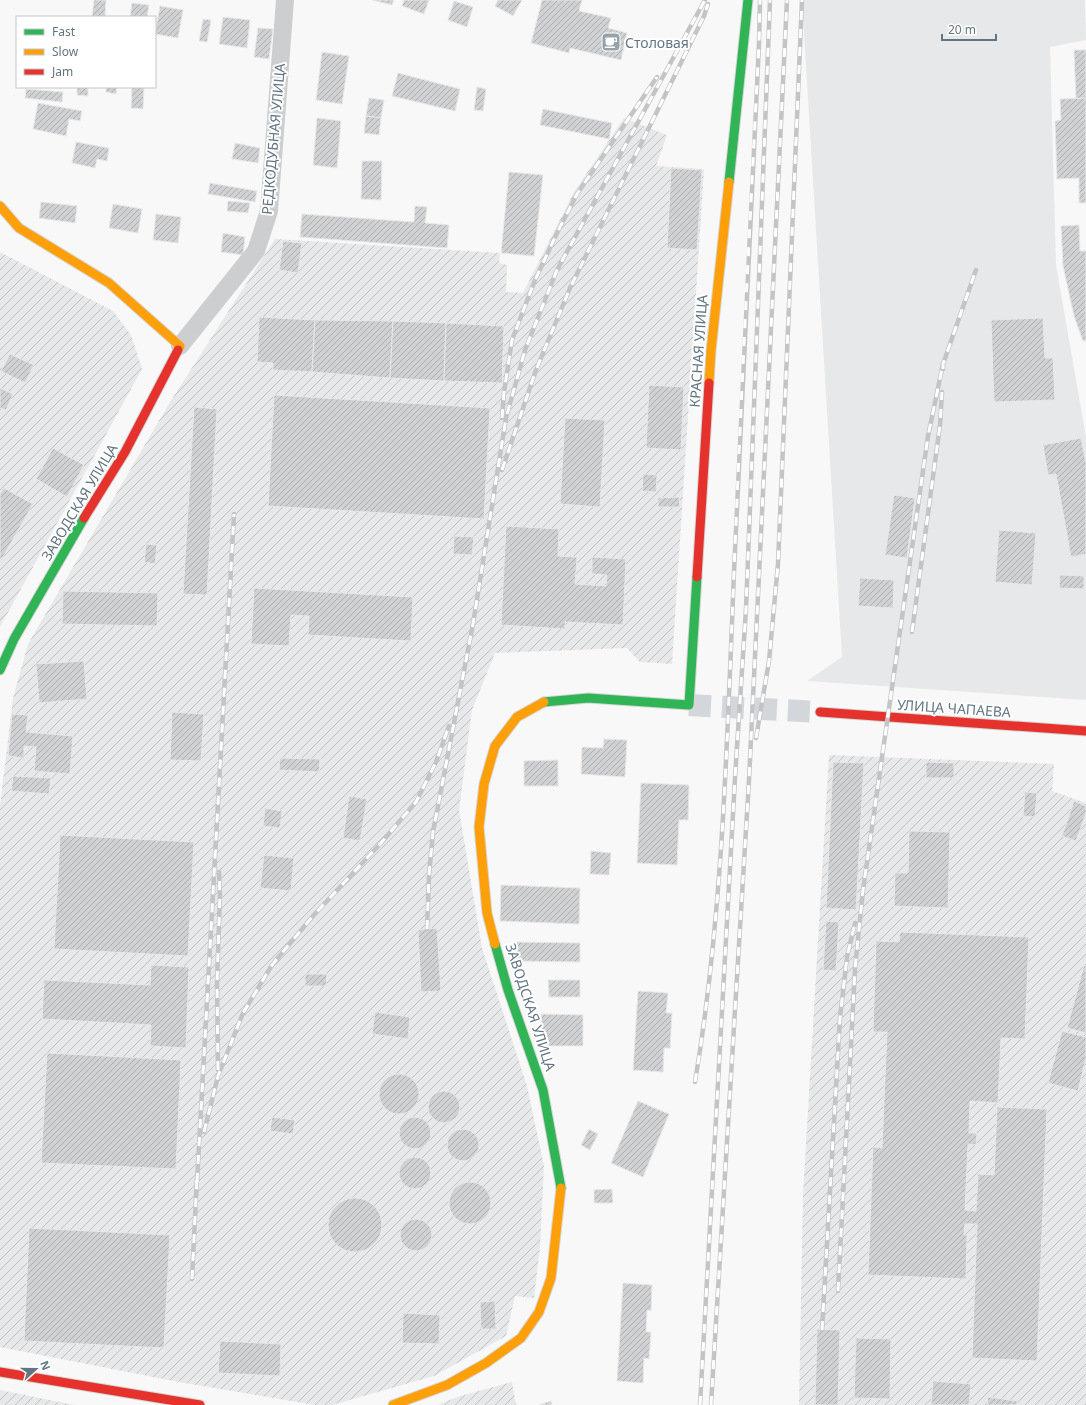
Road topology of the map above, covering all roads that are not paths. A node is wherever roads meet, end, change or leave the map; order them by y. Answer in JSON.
{"nodes":[{"id":1,"x":285,"y":0,"type":"edge"},
{"id":2,"x":748,"y":0,"type":"edge"},
{"id":3,"x":0,"y":206,"type":"edge"},
{"id":4,"x":180,"y":346,"type":"junction"},
{"id":5,"x":0,"y":670,"type":"edge"},
{"id":6,"x":689,"y":704,"type":"joint"},
{"id":7,"x":820,"y":712,"type":"tunnel mouth"},
{"id":8,"x":1086,"y":731,"type":"edge"},
{"id":9,"x":0,"y":1372,"type":"edge"},
{"id":10,"x":200,"y":1405,"type":"edge"},
{"id":11,"x":393,"y":1405,"type":"edge"}],
"edges":[{"from":1,"to":4,"type":"street","name":"РЕДКОДУБНАЯ УЛИЦА"},
{"from":2,"to":6,"type":"main road","name":"КРАСНАЯ УЛИЦА"},
{"from":3,"to":4,"type":"main road"},
{"from":4,"to":5,"type":"main road","name":"ЗАВОДСКАЯ УЛИЦА"},
{"from":6,"to":11,"type":"main road","name":"ЗАВОДСКАЯ УЛИЦА"},
{"from":7,"to":8,"type":"main road","name":"УЛИЦА ЧАПАЕВА"},
{"from":9,"to":10,"type":"main road"}]}
